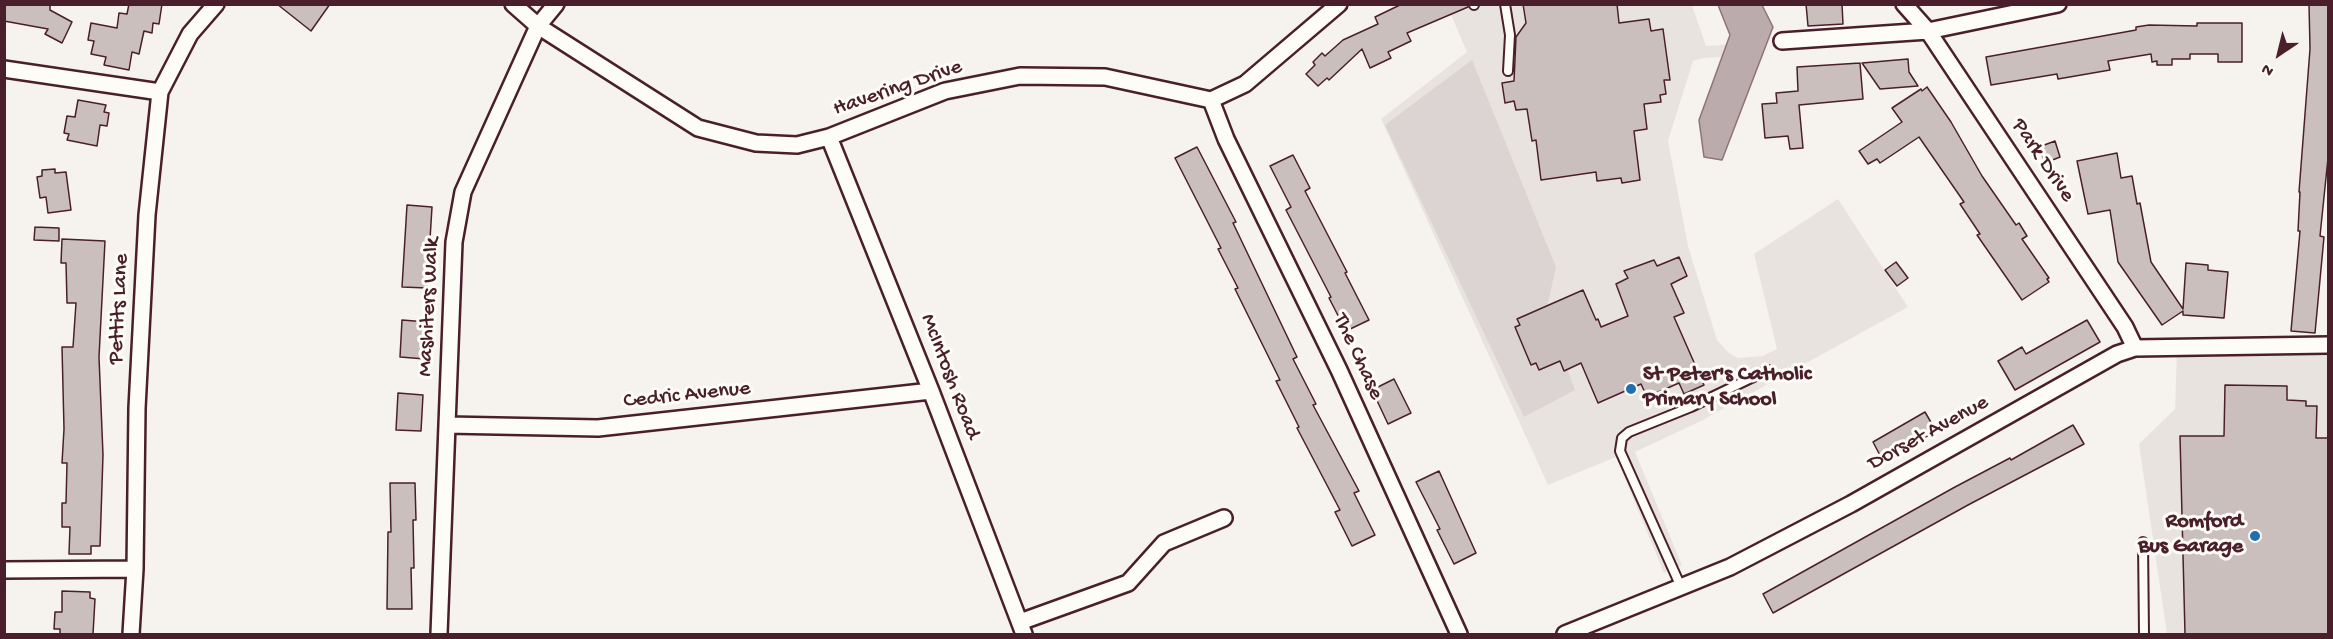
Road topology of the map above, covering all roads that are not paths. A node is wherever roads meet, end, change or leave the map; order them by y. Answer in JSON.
{"nodes":[{"id":1,"x":216,"y":4,"type":"edge"},
{"id":2,"x":513,"y":4,"type":"edge"},
{"id":3,"x":556,"y":4,"type":"edge"},
{"id":4,"x":1339,"y":4,"type":"edge"},
{"id":5,"x":1505,"y":4,"type":"edge"},
{"id":6,"x":1904,"y":4,"type":"edge"},
{"id":7,"x":2058,"y":4,"type":"edge"},
{"id":8,"x":538,"y":26,"type":"junction"},
{"id":9,"x":1928,"y":31,"type":"junction"},
{"id":10,"x":1782,"y":41,"type":"dead end"},
{"id":11,"x":4,"y":69,"type":"edge"},
{"id":12,"x":1508,"y":71,"type":"dead end"},
{"id":13,"x":160,"y":92,"type":"junction"},
{"id":14,"x":1211,"y":100,"type":"junction"},
{"id":15,"x":829,"y":137,"type":"junction"},
{"id":16,"x":2328,"y":345,"type":"edge"},
{"id":17,"x":2134,"y":348,"type":"junction"},
{"id":18,"x":1768,"y":370,"type":"dead end"},
{"id":19,"x":931,"y":391,"type":"junction"},
{"id":20,"x":447,"y":425,"type":"junction"},
{"id":21,"x":1224,"y":518,"type":"dead end"},
{"id":22,"x":2143,"y":542,"type":"dead end"},
{"id":23,"x":135,"y":569,"type":"junction"},
{"id":24,"x":4,"y":570,"type":"edge"},
{"id":25,"x":1681,"y":587,"type":"junction"},
{"id":26,"x":1022,"y":628,"type":"edge"},
{"id":27,"x":131,"y":634,"type":"edge"},
{"id":28,"x":439,"y":634,"type":"edge"},
{"id":29,"x":1459,"y":634,"type":"edge"},
{"id":30,"x":1565,"y":634,"type":"edge"},
{"id":31,"x":2144,"y":634,"type":"edge"}],
"edges":[{"from":1,"to":13,"type":"street","name":"Pettits Lane"},
{"from":2,"to":8,"type":"street","name":"Havering Drive"},
{"from":3,"to":8,"type":"street","name":"Mashiters Walk"},
{"from":4,"to":14,"type":"street"},
{"from":5,"to":12,"type":"lane"},
{"from":6,"to":9,"type":"street","name":"Park Drive"},
{"from":7,"to":9,"type":"street"},
{"from":8,"to":15,"type":"street","name":"Havering Drive"},
{"from":8,"to":20,"type":"street","name":"Mashiters Walk"},
{"from":9,"to":10,"type":"street"},
{"from":9,"to":17,"type":"street","name":"Park Drive"},
{"from":11,"to":13,"type":"street"},
{"from":13,"to":23,"type":"street","name":"Pettits Lane"},
{"from":14,"to":15,"type":"street","name":"Havering Drive"},
{"from":14,"to":29,"type":"street","name":"The Chase"},
{"from":15,"to":19,"type":"street","name":"McIntosh Road"},
{"from":16,"to":17,"type":"street","name":"Dorset Avenue"},
{"from":17,"to":25,"type":"street","name":"Dorset Avenue"},
{"from":18,"to":25,"type":"lane"},
{"from":19,"to":20,"type":"street","name":"Cedric Avenue"},
{"from":19,"to":26,"type":"street","name":"McIntosh Road"},
{"from":20,"to":28,"type":"street","name":"Mashiters Walk"},
{"from":21,"to":26,"type":"street"},
{"from":22,"to":31,"type":"lane"},
{"from":23,"to":24,"type":"street"},
{"from":23,"to":27,"type":"street","name":"Pettits Lane"},
{"from":25,"to":30,"type":"street","name":"Dorset Avenue"}]}
